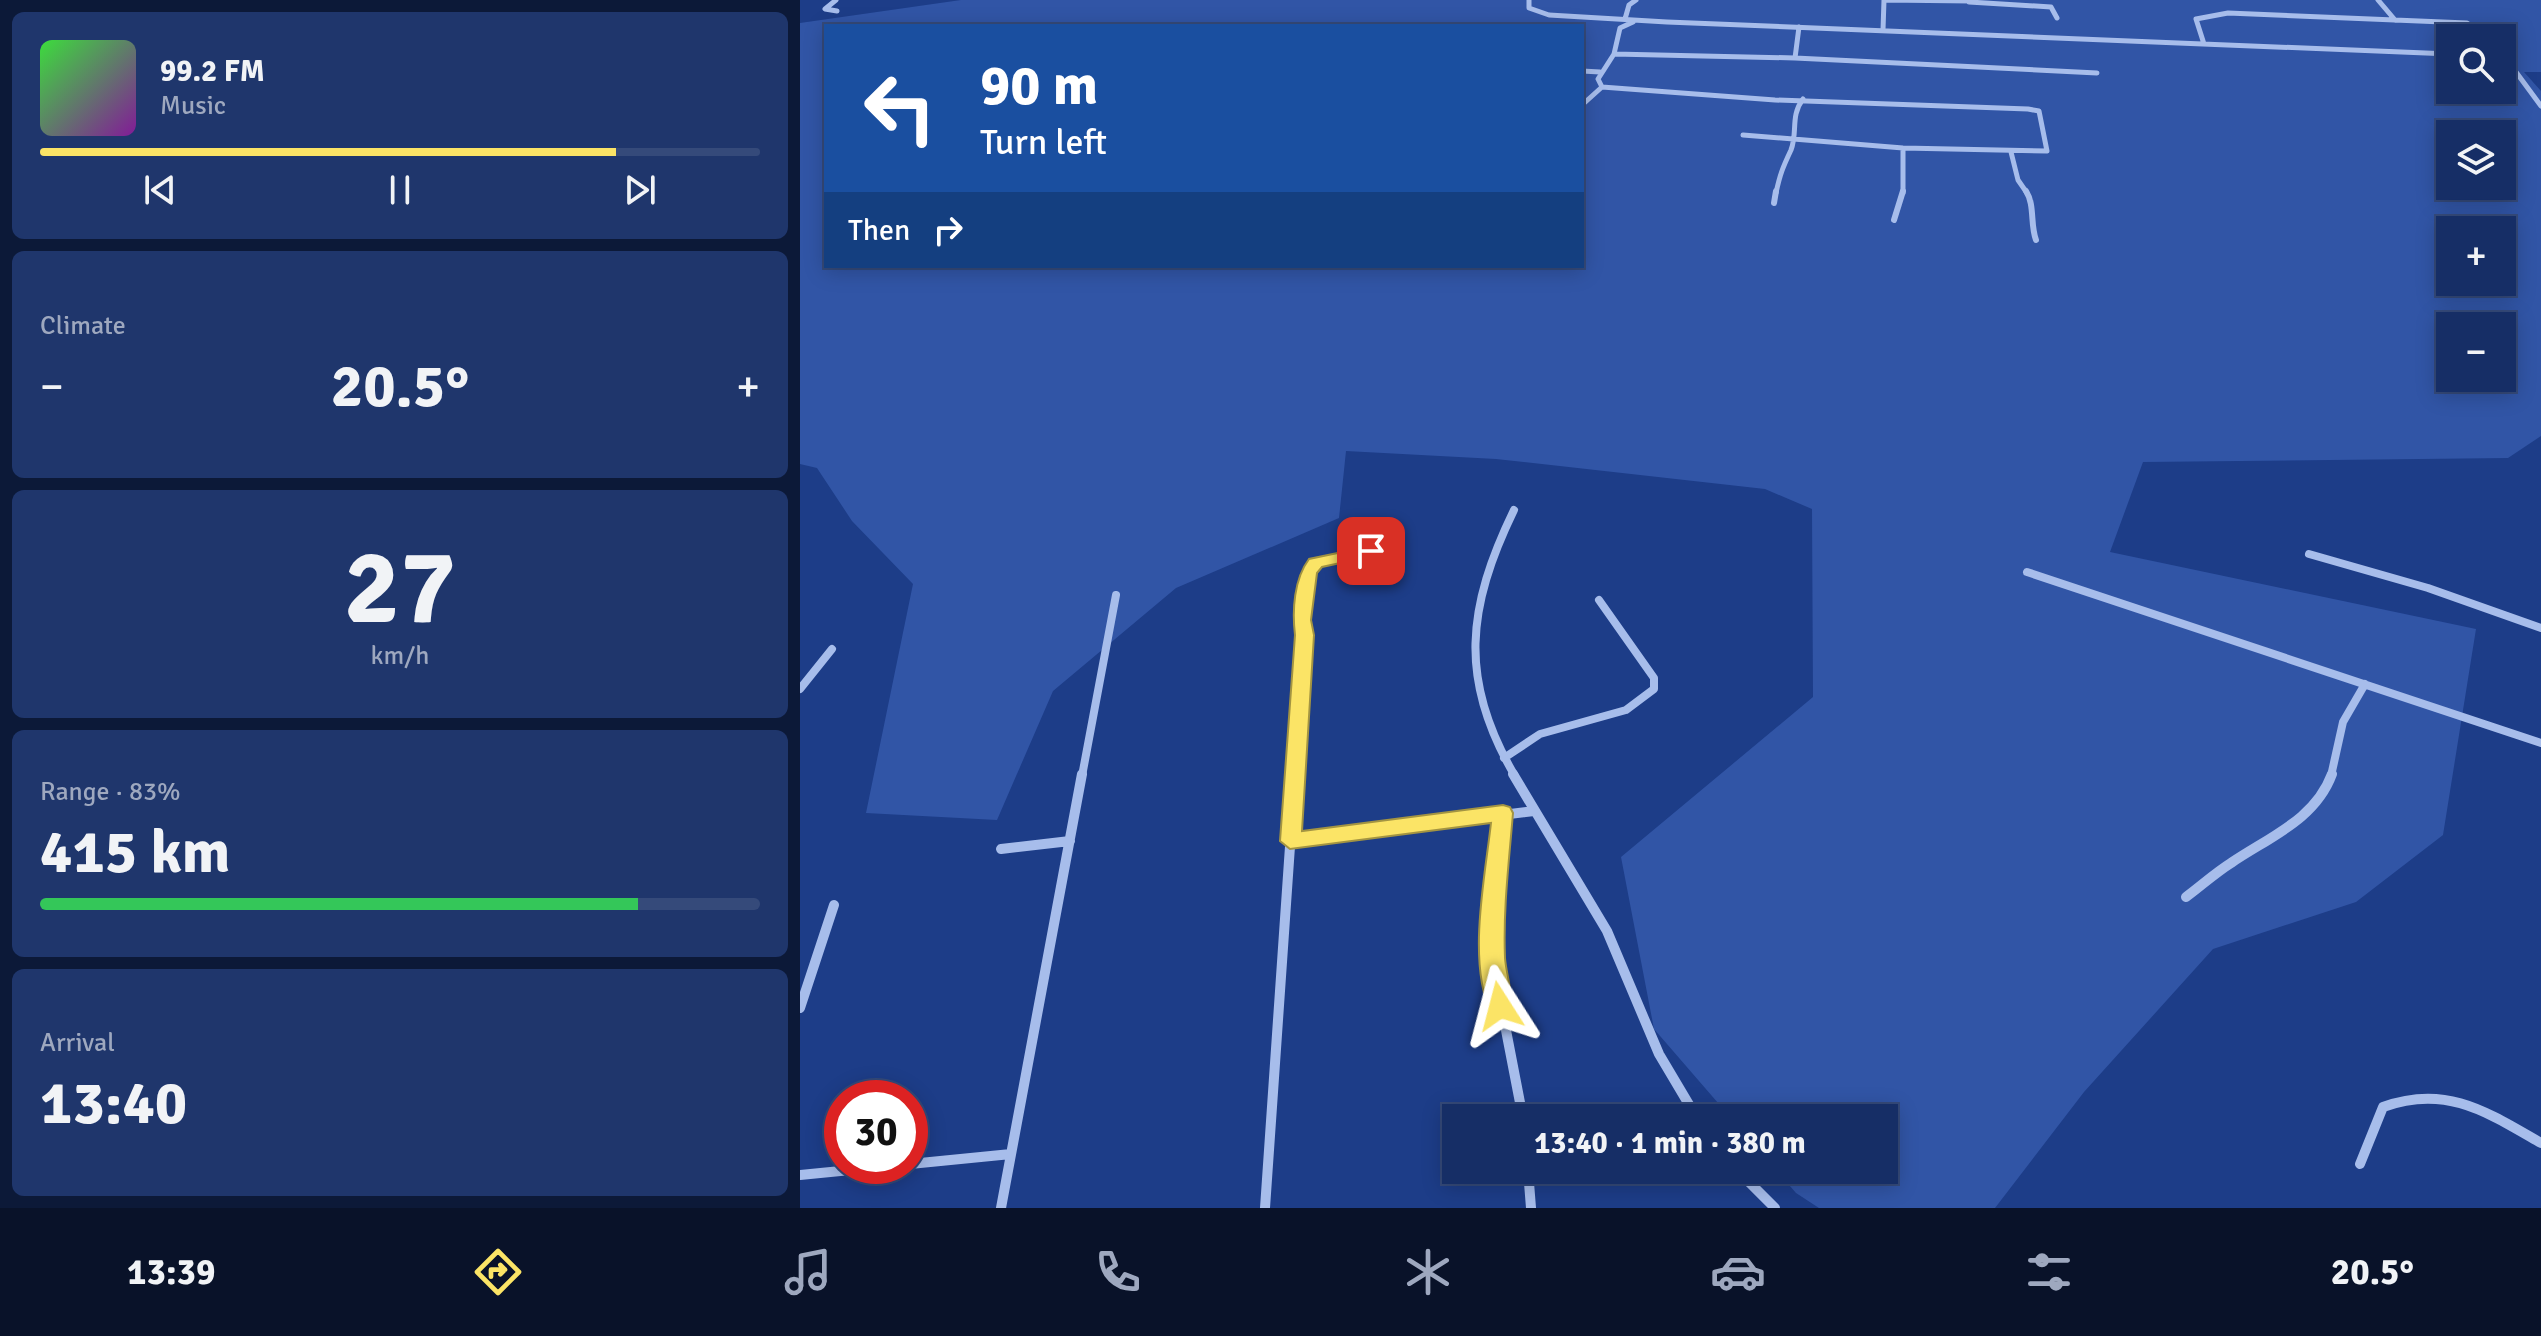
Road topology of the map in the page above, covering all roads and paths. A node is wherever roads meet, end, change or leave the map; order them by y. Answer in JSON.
{"nodes":[{"id":1,"x":836,"y":0,"type":"edge"},
{"id":2,"x":1529,"y":0,"type":"edge"},
{"id":3,"x":1636,"y":0,"type":"edge"},
{"id":4,"x":1884,"y":0,"type":"edge"},
{"id":5,"x":2378,"y":0,"type":"edge"},
{"id":6,"x":1971,"y":1,"type":"edge"},
{"id":7,"x":837,"y":11,"type":"dead end"},
{"id":8,"x":2057,"y":18,"type":"dead end"},
{"id":9,"x":1625,"y":19,"type":"junction"},
{"id":10,"x":2395,"y":20,"type":"junction"},
{"id":11,"x":1638,"y":21,"type":"junction"},
{"id":12,"x":2468,"y":24,"type":"edge"},
{"id":13,"x":1799,"y":27,"type":"junction"},
{"id":14,"x":1883,"y":30,"type":"junction"},
{"id":15,"x":2204,"y":44,"type":"junction"},
{"id":16,"x":2436,"y":53,"type":"edge"},
{"id":17,"x":1614,"y":54,"type":"junction"},
{"id":18,"x":1795,"y":58,"type":"junction"},
{"id":19,"x":1584,"y":71,"type":"edge"},
{"id":20,"x":1600,"y":72,"type":"junction"},
{"id":21,"x":2097,"y":73,"type":"dead end"},
{"id":22,"x":2516,"y":74,"type":"edge"},
{"id":23,"x":1602,"y":87,"type":"junction"},
{"id":24,"x":1803,"y":99,"type":"junction"},
{"id":25,"x":1584,"y":103,"type":"edge"},
{"id":26,"x":2541,"y":106,"type":"edge"},
{"id":27,"x":1743,"y":135,"type":"dead end"},
{"id":28,"x":1792,"y":140,"type":"junction"},
{"id":29,"x":1903,"y":148,"type":"junction"},
{"id":30,"x":2011,"y":152,"type":"junction"},
{"id":31,"x":1774,"y":203,"type":"dead end"},
{"id":32,"x":1894,"y":220,"type":"dead end"},
{"id":33,"x":2036,"y":240,"type":"dead end"},
{"id":34,"x":1514,"y":510,"type":"dead end"},
{"id":35,"x":1371,"y":551,"type":"dead end"},
{"id":36,"x":2309,"y":554,"type":"dead end"},
{"id":37,"x":2027,"y":572,"type":"dead end"},
{"id":38,"x":1116,"y":595,"type":"dead end"},
{"id":39,"x":1599,"y":600,"type":"dead end"},
{"id":40,"x":2541,"y":628,"type":"edge"},
{"id":41,"x":832,"y":649,"type":"dead end"},
{"id":42,"x":2365,"y":684,"type":"junction"},
{"id":43,"x":800,"y":689,"type":"edge"},
{"id":44,"x":2541,"y":743,"type":"edge"},
{"id":45,"x":1504,"y":758,"type":"junction"},
{"id":46,"x":1534,"y":811,"type":"junction"},
{"id":47,"x":1503,"y":813,"type":"junction"},
{"id":48,"x":1070,"y":841,"type":"junction"},
{"id":49,"x":1290,"y":841,"type":"junction"},
{"id":50,"x":1001,"y":849,"type":"dead end"},
{"id":51,"x":2186,"y":897,"type":"dead end"},
{"id":52,"x":834,"y":905,"type":"dead end"},
{"id":53,"x":800,"y":1008,"type":"edge"},
{"id":54,"x":1520,"y":1104,"type":"edge"},
{"id":55,"x":1689,"y":1104,"type":"edge"},
{"id":56,"x":2541,"y":1143,"type":"edge"},
{"id":57,"x":1011,"y":1154,"type":"junction"},
{"id":58,"x":928,"y":1162,"type":"edge"},
{"id":59,"x":2360,"y":1164,"type":"dead end"},
{"id":60,"x":824,"y":1173,"type":"edge"},
{"id":61,"x":800,"y":1175,"type":"edge"},
{"id":62,"x":1529,"y":1184,"type":"edge"},
{"id":63,"x":1751,"y":1184,"type":"edge"},
{"id":64,"x":1001,"y":1208,"type":"edge"},
{"id":65,"x":1265,"y":1208,"type":"edge"},
{"id":66,"x":1531,"y":1208,"type":"edge"},
{"id":67,"x":1775,"y":1208,"type":"edge"}],
"edges":[{"from":1,"to":7,"type":"street"},
{"from":2,"to":9,"type":"street"},
{"from":3,"to":9,"type":"street"},
{"from":4,"to":6,"type":"street"},
{"from":4,"to":14,"type":"street"},
{"from":5,"to":10,"type":"street"},
{"from":6,"to":8,"type":"street"},
{"from":9,"to":11,"type":"street"},
{"from":10,"to":12,"type":"street"},
{"from":10,"to":15,"type":"street"},
{"from":11,"to":13,"type":"street"},
{"from":11,"to":17,"type":"street"},
{"from":13,"to":14,"type":"street"},
{"from":13,"to":18,"type":"street"},
{"from":14,"to":15,"type":"street"},
{"from":15,"to":16,"type":"street"},
{"from":17,"to":18,"type":"street"},
{"from":17,"to":20,"type":"street"},
{"from":18,"to":21,"type":"street"},
{"from":19,"to":20,"type":"street"},
{"from":20,"to":23,"type":"street"},
{"from":22,"to":26,"type":"street"},
{"from":23,"to":24,"type":"street"},
{"from":23,"to":25,"type":"street"},
{"from":24,"to":28,"type":"street"},
{"from":24,"to":30,"type":"street"},
{"from":27,"to":28,"type":"street"},
{"from":28,"to":29,"type":"street"},
{"from":28,"to":31,"type":"street"},
{"from":29,"to":30,"type":"street"},
{"from":29,"to":32,"type":"street"},
{"from":30,"to":33,"type":"street"},
{"from":34,"to":45,"type":"street"},
{"from":35,"to":49,"type":"street"},
{"from":36,"to":40,"type":"street"},
{"from":37,"to":42,"type":"street"},
{"from":38,"to":48,"type":"street"},
{"from":39,"to":45,"type":"street"},
{"from":41,"to":43,"type":"street"},
{"from":42,"to":44,"type":"street"},
{"from":42,"to":51,"type":"street"},
{"from":45,"to":46,"type":"street"},
{"from":46,"to":47,"type":"street"},
{"from":46,"to":55,"type":"street"},
{"from":47,"to":49,"type":"street"},
{"from":47,"to":54,"type":"street"},
{"from":48,"to":50,"type":"street"},
{"from":48,"to":57,"type":"street"},
{"from":49,"to":65,"type":"street"},
{"from":52,"to":53,"type":"street"},
{"from":56,"to":59,"type":"street"},
{"from":57,"to":58,"type":"street"},
{"from":57,"to":64,"type":"street"},
{"from":60,"to":61,"type":"street"},
{"from":62,"to":66,"type":"street"},
{"from":63,"to":67,"type":"street"}]}
